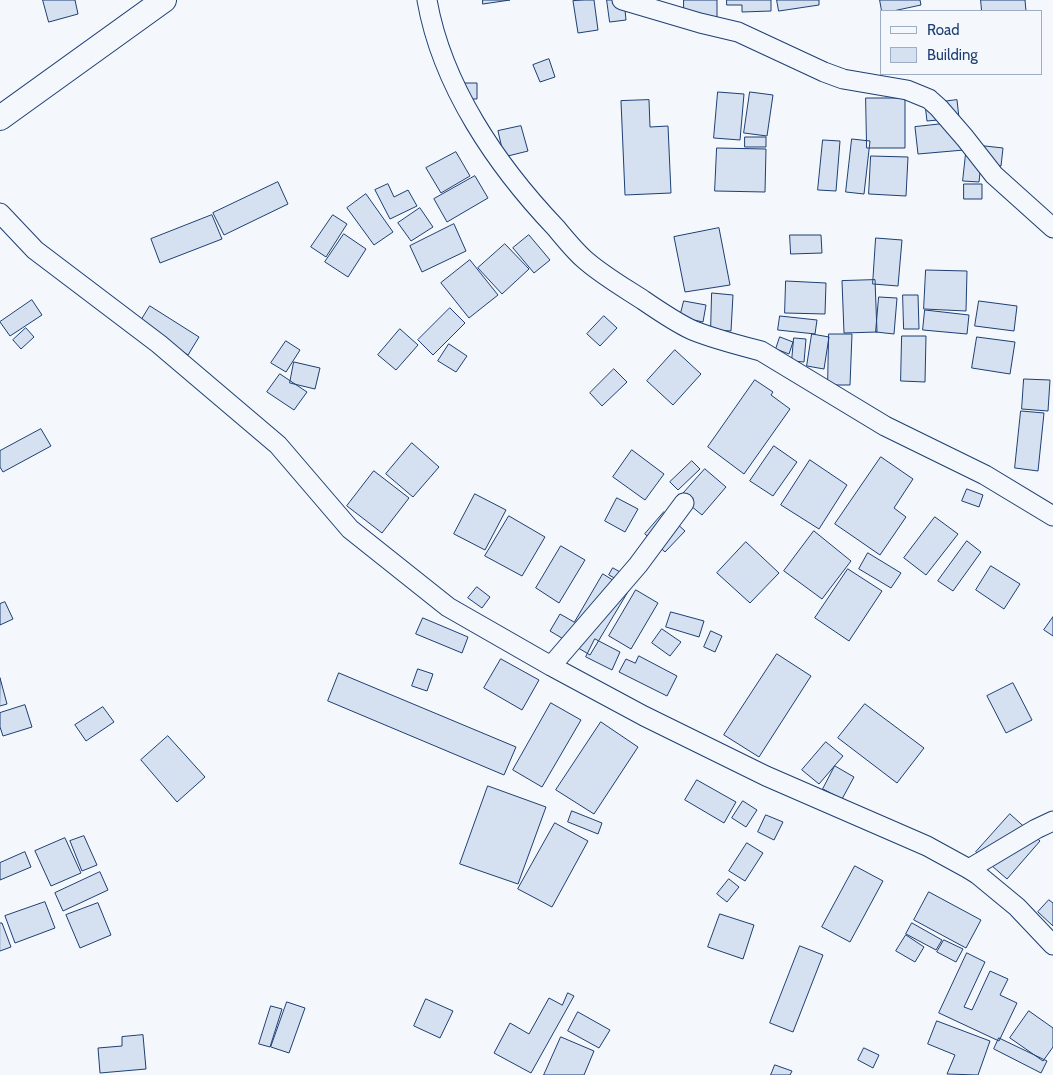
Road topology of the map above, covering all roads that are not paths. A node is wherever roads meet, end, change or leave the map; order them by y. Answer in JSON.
{"nodes":[{"id":1,"x":164,"y":0,"type":"edge"},
{"id":2,"x":427,"y":0,"type":"edge"},
{"id":3,"x":622,"y":0,"type":"edge"},
{"id":4,"x":0,"y":118,"type":"edge"},
{"id":5,"x":0,"y":213,"type":"edge"},
{"id":6,"x":1053,"y":228,"type":"edge"},
{"id":7,"x":684,"y":503,"type":"dead end"},
{"id":8,"x":1053,"y":516,"type":"edge"},
{"id":9,"x":550,"y":666,"type":"junction"},
{"id":10,"x":1053,"y":821,"type":"edge"},
{"id":11,"x":969,"y":869,"type":"junction"},
{"id":12,"x":1053,"y":944,"type":"edge"}],
"edges":[{"from":1,"to":4,"type":"street"},
{"from":2,"to":8,"type":"street"},
{"from":3,"to":6,"type":"street"},
{"from":5,"to":9,"type":"street"},
{"from":7,"to":9,"type":"street"},
{"from":9,"to":11,"type":"street"},
{"from":10,"to":11,"type":"street"},
{"from":11,"to":12,"type":"street"}]}
